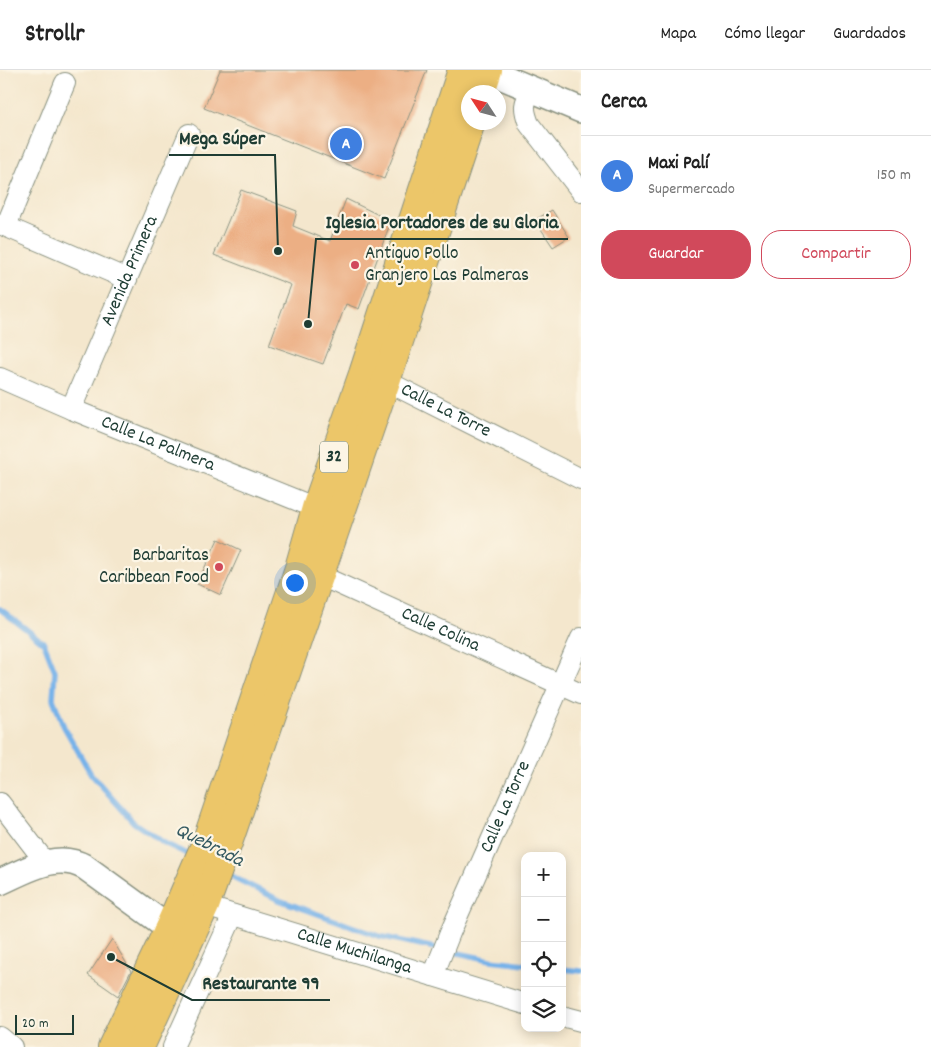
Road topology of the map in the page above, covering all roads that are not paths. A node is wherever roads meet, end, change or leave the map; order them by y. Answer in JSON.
{"nodes":[{"id":1,"x":462,"y":70,"type":"edge"},
{"id":2,"x":487,"y":70,"type":"edge"},
{"id":3,"x":65,"y":83,"type":"dead end"},
{"id":4,"x":483,"y":85,"type":"edge"},
{"id":5,"x":532,"y":89,"type":"junction"},
{"id":6,"x":581,"y":110,"type":"edge"},
{"id":7,"x":468,"y":130,"type":"edge"},
{"id":8,"x":189,"y":134,"type":"dead end"},
{"id":9,"x":581,"y":191,"type":"edge"},
{"id":10,"x":3,"y":225,"type":"edge"},
{"id":11,"x":127,"y":279,"type":"junction"},
{"id":12,"x":0,"y":378,"type":"edge"},
{"id":13,"x":374,"y":378,"type":"junction"},
{"id":14,"x":71,"y":409,"type":"junction"},
{"id":15,"x":581,"y":479,"type":"edge"},
{"id":16,"x":316,"y":508,"type":"junction"},
{"id":17,"x":309,"y":571,"type":"junction"},
{"id":18,"x":581,"y":638,"type":"edge"},
{"id":19,"x":560,"y":684,"type":"junction"},
{"id":20,"x":581,"y":694,"type":"edge"},
{"id":21,"x":0,"y":803,"type":"edge"},
{"id":22,"x":46,"y":862,"type":"junction"},
{"id":23,"x":0,"y":882,"type":"edge"},
{"id":24,"x":198,"y":892,"type":"junction"},
{"id":25,"x":233,"y":915,"type":"junction"},
{"id":26,"x":169,"y":928,"type":"junction"},
{"id":27,"x":436,"y":970,"type":"junction"},
{"id":28,"x":521,"y":1002,"type":"edge"},
{"id":29,"x":566,"y":1017,"type":"edge"},
{"id":30,"x":581,"y":1022,"type":"edge"},
{"id":31,"x":0,"y":1037,"type":"edge"},
{"id":32,"x":12,"y":1047,"type":"edge"},
{"id":33,"x":112,"y":1047,"type":"edge"},
{"id":34,"x":140,"y":1047,"type":"edge"},
{"id":35,"x":173,"y":1047,"type":"edge"}],
"edges":[{"from":1,"to":13,"type":"highway","number":"32"},
{"from":2,"to":4,"type":"highway"},
{"from":2,"to":5,"type":"street"},
{"from":3,"to":10,"type":"street"},
{"from":5,"to":6,"type":"street"},
{"from":5,"to":9,"type":"street"},
{"from":7,"to":13,"type":"highway","number":"32"},
{"from":8,"to":11,"type":"street","name":"Avenida Primera"},
{"from":10,"to":11,"type":"street"},
{"from":11,"to":14,"type":"street","name":"Avenida Primera"},
{"from":12,"to":14,"type":"street","name":"Calle La Palmera"},
{"from":13,"to":15,"type":"street","name":"Calle La Torre"},
{"from":13,"to":16,"type":"highway","number":"32"},
{"from":13,"to":17,"type":"highway","number":"32"},
{"from":14,"to":16,"type":"street","name":"Calle La Palmera"},
{"from":16,"to":17,"type":"highway","number":"32"},
{"from":17,"to":19,"type":"street","name":"Calle Colina"},
{"from":17,"to":24,"type":"highway","number":"32"},
{"from":18,"to":19,"type":"street","name":"Calle La Torre"},
{"from":19,"to":20,"type":"street","name":"Calle Colina"},
{"from":19,"to":27,"type":"street","name":"Calle La Torre"},
{"from":21,"to":22,"type":"street"},
{"from":22,"to":23,"type":"street"},
{"from":22,"to":26,"type":"street"},
{"from":24,"to":25,"type":"street","name":"Calle Muchilanga"},
{"from":24,"to":26,"type":"highway","number":"32"},
{"from":24,"to":34,"type":"highway","number":"32"},
{"from":25,"to":27,"type":"street","name":"Calle Muchilanga"},
{"from":25,"to":35,"type":"street"},
{"from":26,"to":33,"type":"highway","number":"32"},
{"from":27,"to":28,"type":"street","name":"Calle Muchilanga"},
{"from":29,"to":30,"type":"street"},
{"from":31,"to":32,"type":"street"}]}
